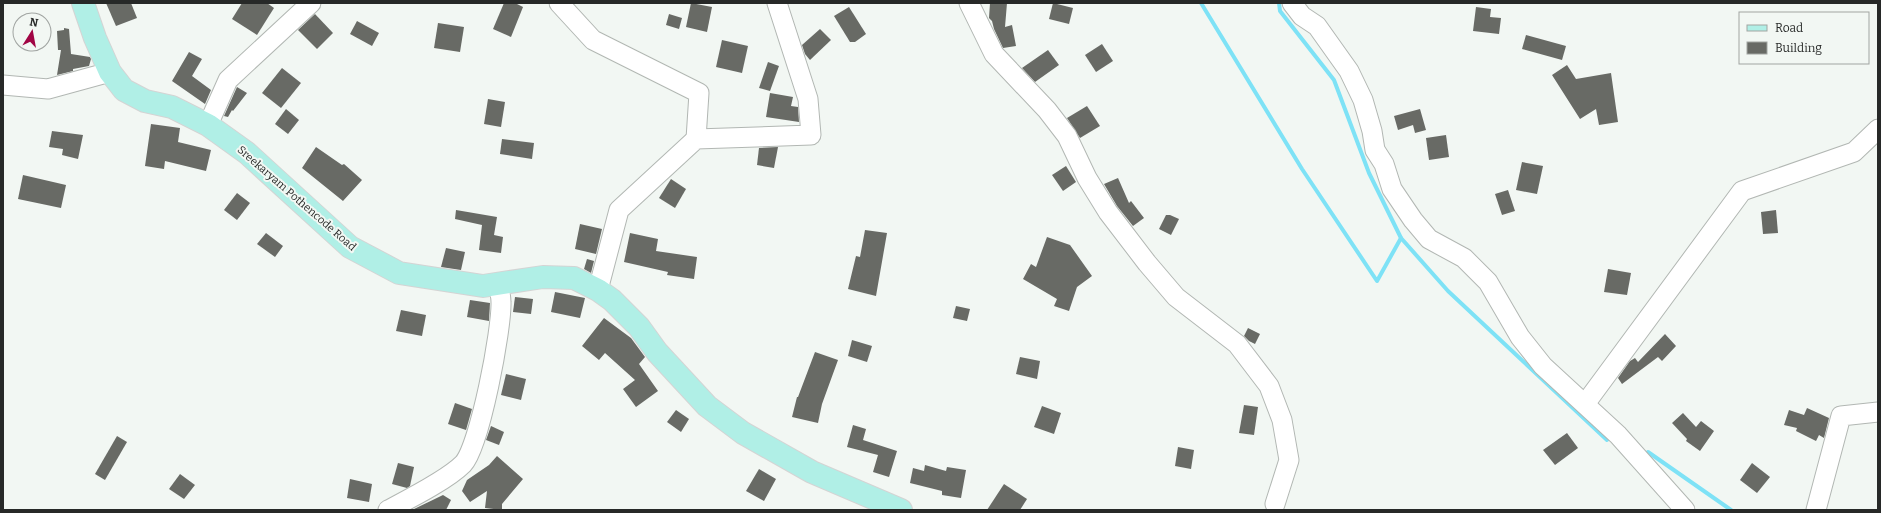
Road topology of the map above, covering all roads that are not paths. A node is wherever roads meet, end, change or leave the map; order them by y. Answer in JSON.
{"nodes":[{"id":1,"x":82,"y":3,"type":"edge"},
{"id":2,"x":310,"y":3,"type":"edge"},
{"id":3,"x":559,"y":3,"type":"edge"},
{"id":4,"x":778,"y":3,"type":"edge"},
{"id":5,"x":969,"y":3,"type":"edge"},
{"id":6,"x":1292,"y":3,"type":"edge"},
{"id":7,"x":110,"y":72,"type":"junction"},
{"id":8,"x":3,"y":85,"type":"edge"},
{"id":9,"x":208,"y":125,"type":"junction"},
{"id":10,"x":1878,"y":129,"type":"edge"},
{"id":11,"x":696,"y":139,"type":"junction"},
{"id":12,"x":498,"y":284,"type":"junction"},
{"id":13,"x":598,"y":290,"type":"junction"},
{"id":14,"x":1585,"y":404,"type":"junction"},
{"id":15,"x":1878,"y":412,"type":"edge"},
{"id":16,"x":1274,"y":504,"type":"dead end"},
{"id":17,"x":388,"y":510,"type":"edge"},
{"id":18,"x":901,"y":510,"type":"edge"},
{"id":19,"x":1685,"y":510,"type":"edge"},
{"id":20,"x":1816,"y":510,"type":"edge"}],
"edges":[{"from":1,"to":7,"type":"main road","name":"Sreekaryam Pothencode Road"},
{"from":2,"to":9,"type":"street"},
{"from":3,"to":11,"type":"street"},
{"from":4,"to":11,"type":"street"},
{"from":5,"to":16,"type":"street"},
{"from":6,"to":14,"type":"street"},
{"from":7,"to":8,"type":"street"},
{"from":7,"to":9,"type":"main road","name":"Sreekaryam Pothencode Road"},
{"from":9,"to":12,"type":"main road","name":"Sreekaryam Pothencode Road"},
{"from":10,"to":14,"type":"street"},
{"from":11,"to":13,"type":"street"},
{"from":12,"to":13,"type":"main road","name":"Sreekaryam Pothencode Road"},
{"from":12,"to":17,"type":"street"},
{"from":13,"to":18,"type":"main road","name":"Sreekaryam Pothencode Road"},
{"from":14,"to":19,"type":"street"},
{"from":15,"to":20,"type":"street"}]}
